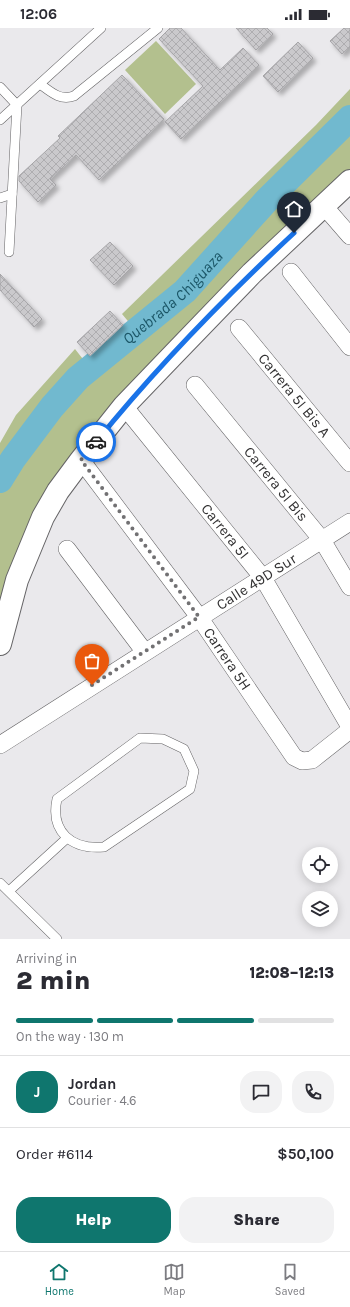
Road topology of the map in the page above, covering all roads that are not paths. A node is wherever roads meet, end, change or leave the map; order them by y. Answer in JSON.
{"nodes":[{"id":1,"x":101,"y":28,"type":"edge"},
{"id":2,"x":158,"y":28,"type":"edge"},
{"id":3,"x":40,"y":84,"type":"junction"},
{"id":4,"x":0,"y":87,"type":"edge"},
{"id":5,"x":17,"y":105,"type":"junction"},
{"id":6,"x":0,"y":120,"type":"edge"},
{"id":7,"x":350,"y":181,"type":"edge"},
{"id":8,"x":12,"y":194,"type":"junction"},
{"id":9,"x":0,"y":198,"type":"edge"},
{"id":10,"x":324,"y":206,"type":"junction"},
{"id":11,"x":350,"y":236,"type":"edge"},
{"id":12,"x":10,"y":252,"type":"dead end"},
{"id":13,"x":291,"y":272,"type":"dead end"},
{"id":14,"x":239,"y":328,"type":"dead end"},
{"id":15,"x":350,"y":347,"type":"edge"},
{"id":16,"x":195,"y":385,"type":"dead end"},
{"id":17,"x":124,"y":406,"type":"junction"},
{"id":18,"x":81,"y":460,"type":"junction"},
{"id":19,"x":350,"y":463,"type":"edge"},
{"id":20,"x":350,"y":522,"type":"edge"},
{"id":21,"x":322,"y":540,"type":"junction"},
{"id":22,"x":67,"y":549,"type":"dead end"},
{"id":23,"x":264,"y":578,"type":"junction"},
{"id":24,"x":350,"y":587,"type":"edge"},
{"id":25,"x":199,"y":617,"type":"junction"},
{"id":26,"x":0,"y":644,"type":"edge"},
{"id":27,"x":144,"y":651,"type":"junction"},
{"id":28,"x":350,"y":728,"type":"edge"},
{"id":29,"x":0,"y":744,"type":"edge"},
{"id":30,"x":66,"y":839,"type":"junction"},
{"id":31,"x":0,"y":883,"type":"edge"},
{"id":32,"x":9,"y":891,"type":"junction"},
{"id":33,"x":57,"y":939,"type":"edge"}],
"edges":[{"from":1,"to":3,"type":"lane"},
{"from":2,"to":3,"type":"lane"},
{"from":3,"to":5,"type":"lane"},
{"from":4,"to":5,"type":"lane"},
{"from":5,"to":6,"type":"lane"},
{"from":5,"to":8,"type":"lane"},
{"from":7,"to":10,"type":"street"},
{"from":8,"to":9,"type":"lane"},
{"from":8,"to":12,"type":"lane"},
{"from":10,"to":11,"type":"street"},
{"from":10,"to":17,"type":"street"},
{"from":13,"to":15,"type":"street"},
{"from":14,"to":19,"type":"street","name":"Carrera 5I Bis A"},
{"from":16,"to":21,"type":"street","name":"Carrera 5I Bis"},
{"from":17,"to":18,"type":"street"},
{"from":17,"to":23,"type":"street","name":"Carrera 5I"},
{"from":18,"to":25,"type":"street","name":"Carrera 5H"},
{"from":18,"to":26,"type":"street"},
{"from":20,"to":21,"type":"street","name":"Calle 49D Sur"},
{"from":21,"to":23,"type":"street","name":"Calle 49D Sur"},
{"from":21,"to":24,"type":"street","name":"Carrera 5I Bis"},
{"from":22,"to":27,"type":"street"},
{"from":23,"to":25,"type":"street","name":"Calle 49D Sur"},
{"from":23,"to":28,"type":"street","name":"Carrera 5I"},
{"from":25,"to":27,"type":"street","name":"Calle 49D Sur"},
{"from":25,"to":28,"type":"street","name":"Carrera 5H"},
{"from":27,"to":29,"type":"street","name":"Calle 49D Sur"},
{"from":30,"to":30,"type":"lane"},
{"from":30,"to":32,"type":"lane"},
{"from":31,"to":32,"type":"lane"},
{"from":32,"to":33,"type":"lane"}]}
